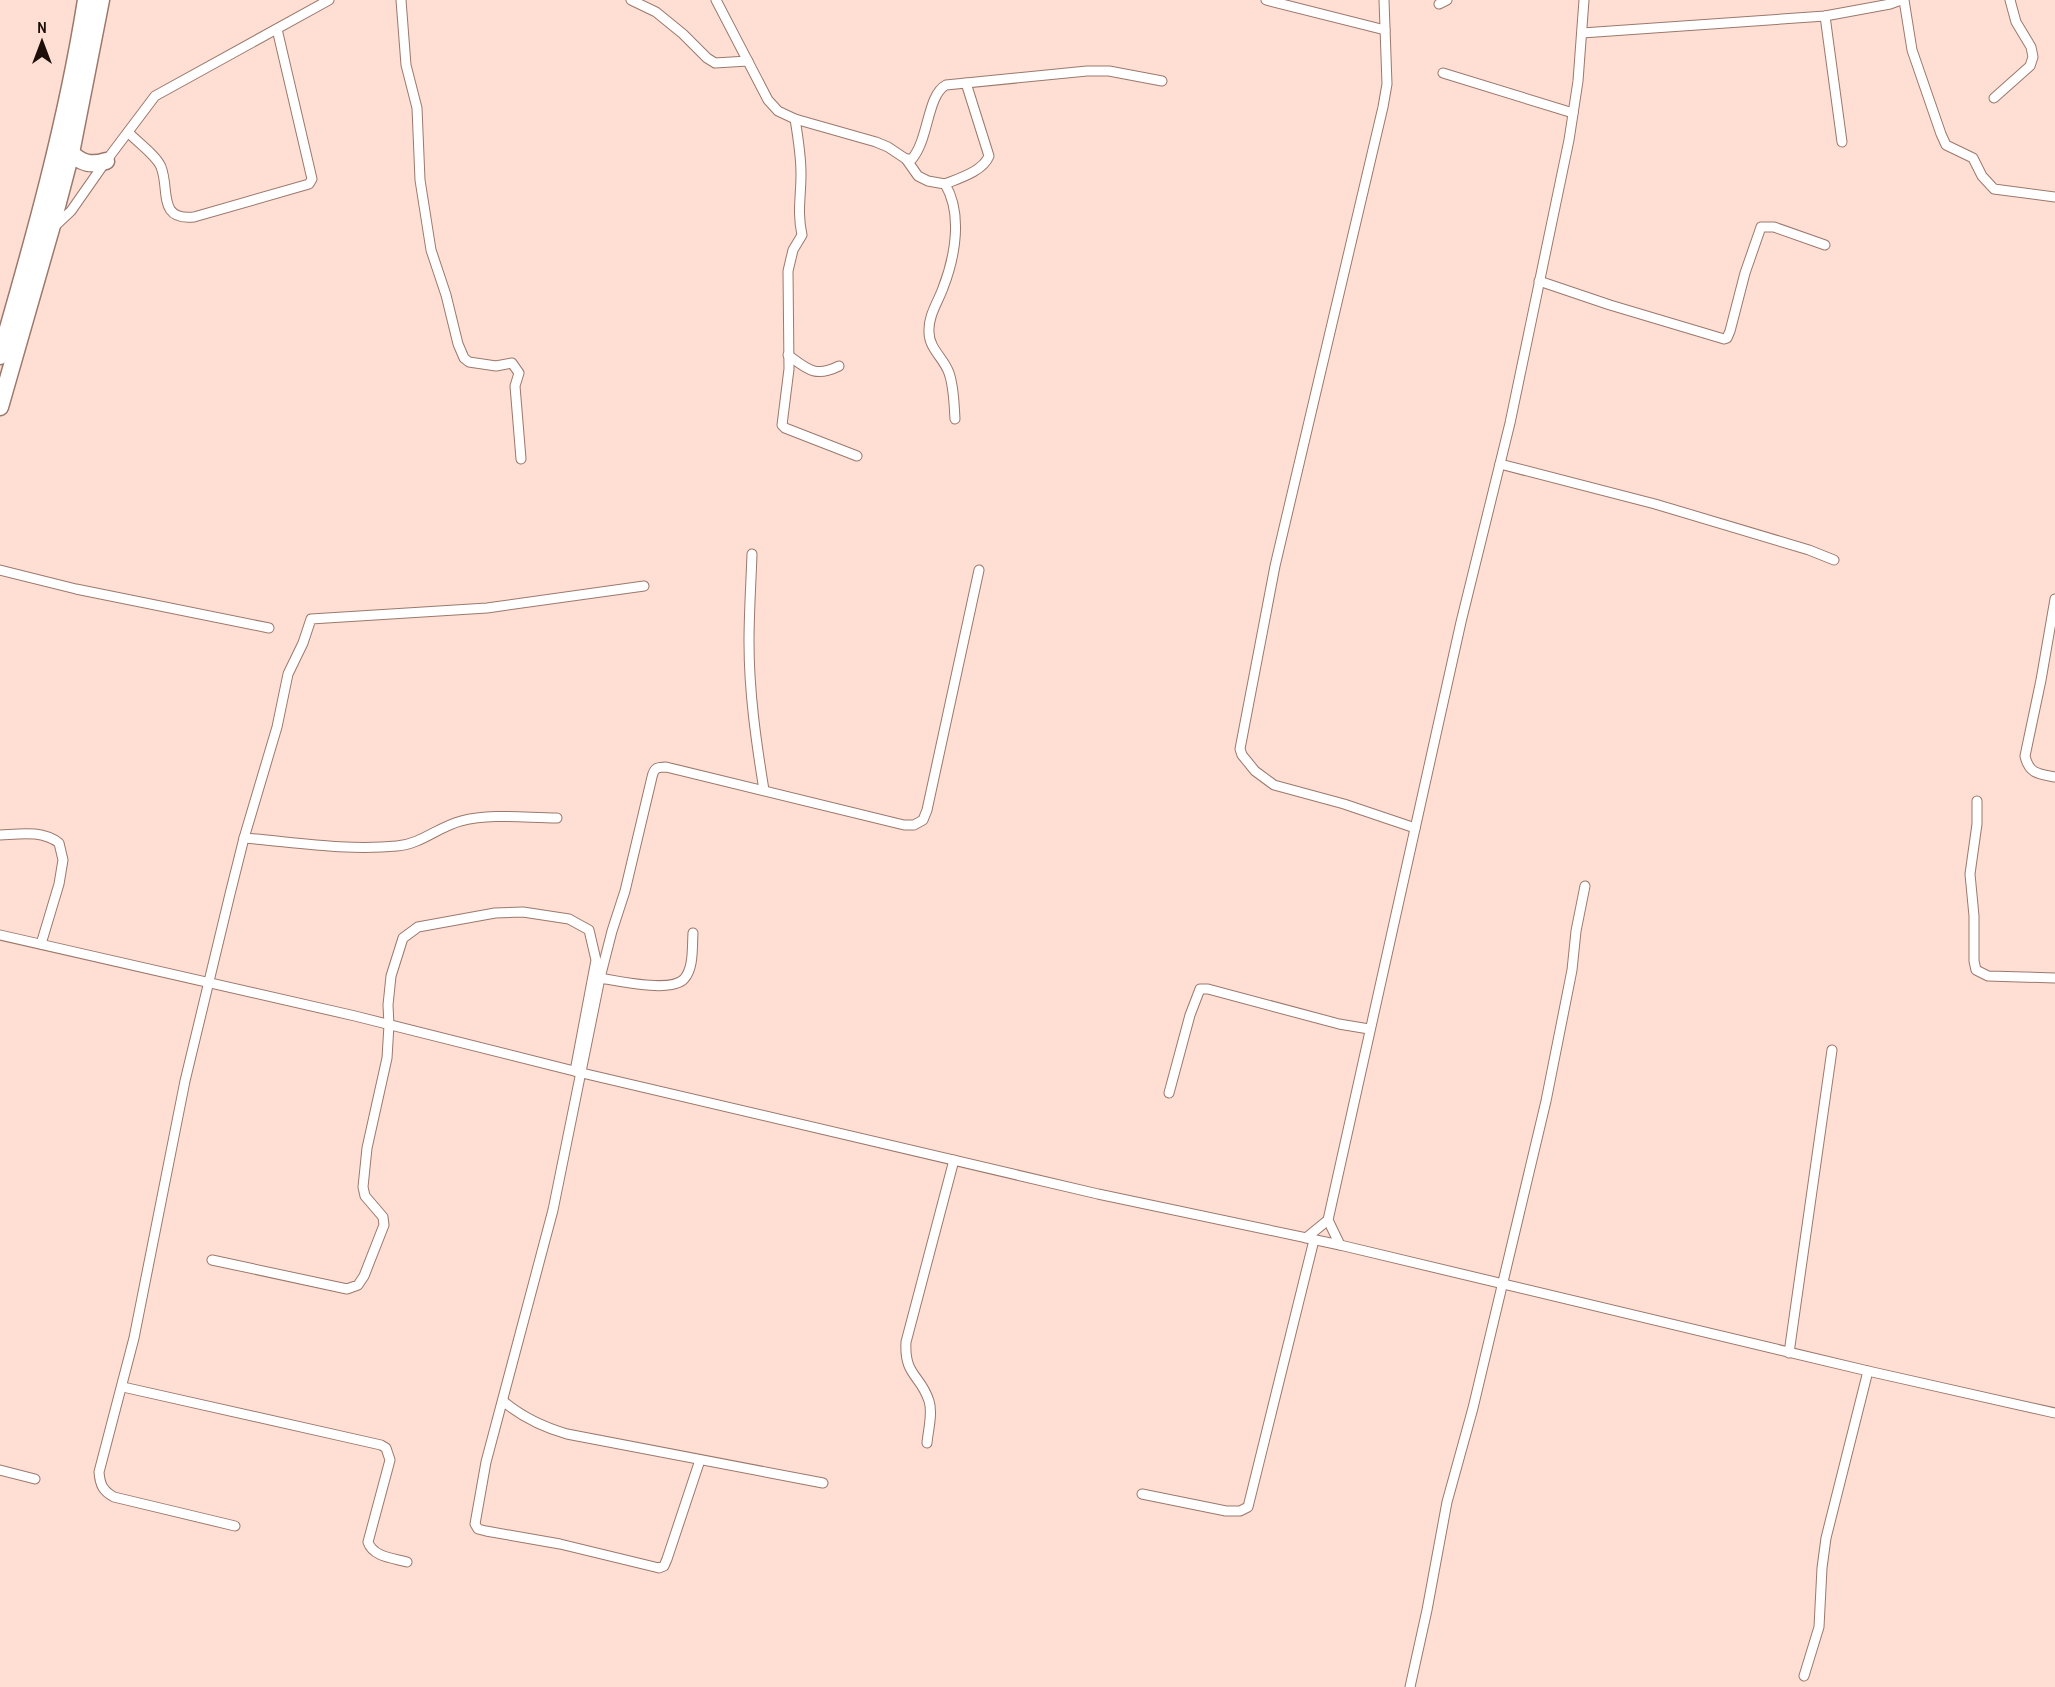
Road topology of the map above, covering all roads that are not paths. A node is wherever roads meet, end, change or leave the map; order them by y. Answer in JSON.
{"nodes":[{"id":1,"x":86,"y":0,"type":"edge"},
{"id":2,"x":101,"y":0,"type":"edge"},
{"id":3,"x":329,"y":0,"type":"edge"},
{"id":4,"x":401,"y":0,"type":"edge"},
{"id":5,"x":631,"y":0,"type":"edge"},
{"id":6,"x":716,"y":0,"type":"edge"},
{"id":7,"x":1266,"y":0,"type":"edge"},
{"id":8,"x":1384,"y":0,"type":"edge"},
{"id":9,"x":1584,"y":0,"type":"edge"},
{"id":10,"x":1903,"y":0,"type":"edge"},
{"id":11,"x":2010,"y":0,"type":"edge"},
{"id":12,"x":1825,"y":16,"type":"junction"},
{"id":13,"x":277,"y":29,"type":"junction"},
{"id":14,"x":1385,"y":30,"type":"junction"},
{"id":15,"x":1582,"y":33,"type":"junction"},
{"id":16,"x":748,"y":61,"type":"junction"},
{"id":17,"x":1443,"y":73,"type":"dead end"},
{"id":18,"x":1162,"y":81,"type":"dead end"},
{"id":19,"x":966,"y":82,"type":"junction"},
{"id":20,"x":1994,"y":98,"type":"dead end"},
{"id":21,"x":1573,"y":112,"type":"junction"},
{"id":22,"x":795,"y":118,"type":"junction"},
{"id":23,"x":128,"y":132,"type":"junction"},
{"id":24,"x":1842,"y":142,"type":"dead end"},
{"id":25,"x":71,"y":153,"type":"junction"},
{"id":26,"x":906,"y":159,"type":"junction"},
{"id":27,"x":105,"y":161,"type":"junction"},
{"id":28,"x":945,"y":184,"type":"junction"},
{"id":29,"x":2055,"y":197,"type":"edge"},
{"id":30,"x":44,"y":230,"type":"junction"},
{"id":31,"x":1825,"y":245,"type":"dead end"},
{"id":32,"x":1539,"y":281,"type":"junction"},
{"id":33,"x":788,"y":355,"type":"junction"},
{"id":34,"x":0,"y":357,"type":"edge"},
{"id":35,"x":839,"y":366,"type":"dead end"},
{"id":36,"x":0,"y":407,"type":"edge"},
{"id":37,"x":955,"y":419,"type":"dead end"},
{"id":38,"x":857,"y":456,"type":"dead end"},
{"id":39,"x":521,"y":459,"type":"dead end"},
{"id":40,"x":1500,"y":464,"type":"junction"},
{"id":41,"x":752,"y":554,"type":"dead end"},
{"id":42,"x":1834,"y":560,"type":"dead end"},
{"id":43,"x":0,"y":570,"type":"edge"},
{"id":44,"x":979,"y":570,"type":"dead end"},
{"id":45,"x":644,"y":586,"type":"dead end"},
{"id":46,"x":2055,"y":599,"type":"edge"},
{"id":47,"x":269,"y":628,"type":"dead end"},
{"id":48,"x":2055,"y":777,"type":"edge"},
{"id":49,"x":764,"y":790,"type":"junction"},
{"id":50,"x":1977,"y":801,"type":"dead end"},
{"id":51,"x":558,"y":818,"type":"dead end"},
{"id":52,"x":1415,"y":828,"type":"junction"},
{"id":53,"x":0,"y":835,"type":"edge"},
{"id":54,"x":244,"y":838,"type":"junction"},
{"id":55,"x":1585,"y":886,"type":"dead end"},
{"id":56,"x":693,"y":933,"type":"dead end"},
{"id":57,"x":0,"y":935,"type":"edge"},
{"id":58,"x":41,"y":944,"type":"junction"},
{"id":59,"x":600,"y":978,"type":"junction"},
{"id":60,"x":2055,"y":978,"type":"edge"},
{"id":61,"x":209,"y":983,"type":"junction"},
{"id":62,"x":389,"y":1025,"type":"junction"},
{"id":63,"x":1369,"y":1029,"type":"junction"},
{"id":64,"x":1832,"y":1050,"type":"dead end"},
{"id":65,"x":578,"y":1072,"type":"junction"},
{"id":66,"x":1169,"y":1093,"type":"dead end"},
{"id":67,"x":954,"y":1160,"type":"junction"},
{"id":68,"x":1328,"y":1221,"type":"junction"},
{"id":69,"x":1310,"y":1239,"type":"junction"},
{"id":70,"x":1340,"y":1245,"type":"junction"},
{"id":71,"x":212,"y":1260,"type":"dead end"},
{"id":72,"x":1502,"y":1284,"type":"junction"},
{"id":73,"x":1789,"y":1353,"type":"junction"},
{"id":74,"x":1868,"y":1371,"type":"junction"},
{"id":75,"x":123,"y":1387,"type":"junction"},
{"id":76,"x":503,"y":1401,"type":"junction"},
{"id":77,"x":2055,"y":1413,"type":"edge"},
{"id":78,"x":927,"y":1443,"type":"dead end"},
{"id":79,"x":700,"y":1460,"type":"junction"},
{"id":80,"x":0,"y":1470,"type":"edge"},
{"id":81,"x":35,"y":1479,"type":"dead end"},
{"id":82,"x":823,"y":1483,"type":"dead end"},
{"id":83,"x":1142,"y":1494,"type":"dead end"},
{"id":84,"x":235,"y":1526,"type":"dead end"},
{"id":85,"x":407,"y":1562,"type":"dead end"},
{"id":86,"x":1803,"y":1676,"type":"dead end"},
{"id":87,"x":1410,"y":1687,"type":"edge"}],
"edges":[{"from":1,"to":30,"type":"highway"},
{"from":2,"to":25,"type":"highway"},
{"from":3,"to":13,"type":"street"},
{"from":4,"to":39,"type":"street"},
{"from":5,"to":16,"type":"street"},
{"from":6,"to":16,"type":"street"},
{"from":7,"to":14,"type":"street"},
{"from":8,"to":14,"type":"street"},
{"from":9,"to":15,"type":"street"},
{"from":10,"to":12,"type":"street"},
{"from":10,"to":29,"type":"street"},
{"from":11,"to":20,"type":"street"},
{"from":12,"to":15,"type":"street"},
{"from":12,"to":24,"type":"street"},
{"from":13,"to":23,"type":"street"},
{"from":13,"to":23,"type":"street"},
{"from":14,"to":52,"type":"street"},
{"from":15,"to":21,"type":"street"},
{"from":16,"to":22,"type":"street"},
{"from":17,"to":21,"type":"street"},
{"from":18,"to":19,"type":"street"},
{"from":19,"to":26,"type":"street"},
{"from":19,"to":28,"type":"street"},
{"from":21,"to":32,"type":"street"},
{"from":22,"to":26,"type":"street"},
{"from":22,"to":33,"type":"street"},
{"from":23,"to":27,"type":"street"},
{"from":25,"to":27,"type":"highway"},
{"from":25,"to":30,"type":"highway"},
{"from":26,"to":28,"type":"street"},
{"from":27,"to":30,"type":"street"},
{"from":28,"to":37,"type":"street"},
{"from":30,"to":34,"type":"highway"},
{"from":30,"to":36,"type":"highway"},
{"from":31,"to":32,"type":"street"},
{"from":32,"to":40,"type":"street"},
{"from":33,"to":35,"type":"street"},
{"from":33,"to":38,"type":"street"},
{"from":40,"to":42,"type":"street"},
{"from":40,"to":52,"type":"street"},
{"from":41,"to":49,"type":"street"},
{"from":43,"to":47,"type":"street"},
{"from":44,"to":49,"type":"street"},
{"from":45,"to":54,"type":"street"},
{"from":46,"to":48,"type":"street"},
{"from":49,"to":59,"type":"street"},
{"from":50,"to":60,"type":"street"},
{"from":51,"to":54,"type":"street"},
{"from":52,"to":63,"type":"street"},
{"from":53,"to":58,"type":"street"},
{"from":54,"to":61,"type":"street"},
{"from":55,"to":72,"type":"street"},
{"from":56,"to":59,"type":"street"},
{"from":57,"to":58,"type":"street"},
{"from":58,"to":61,"type":"street"},
{"from":59,"to":65,"type":"street"},
{"from":61,"to":62,"type":"street"},
{"from":61,"to":75,"type":"street"},
{"from":62,"to":65,"type":"street"},
{"from":62,"to":65,"type":"street"},
{"from":62,"to":71,"type":"street"},
{"from":63,"to":66,"type":"street"},
{"from":63,"to":68,"type":"street"},
{"from":64,"to":73,"type":"street"},
{"from":65,"to":67,"type":"street"},
{"from":65,"to":76,"type":"street"},
{"from":67,"to":69,"type":"street"},
{"from":67,"to":78,"type":"street"},
{"from":68,"to":69,"type":"street"},
{"from":68,"to":70,"type":"street"},
{"from":69,"to":70,"type":"street"},
{"from":69,"to":83,"type":"street"},
{"from":70,"to":72,"type":"street"},
{"from":72,"to":73,"type":"street"},
{"from":72,"to":87,"type":"street"},
{"from":73,"to":74,"type":"street"},
{"from":74,"to":77,"type":"street"},
{"from":74,"to":86,"type":"street"},
{"from":75,"to":84,"type":"street"},
{"from":75,"to":85,"type":"street"},
{"from":76,"to":79,"type":"street"},
{"from":76,"to":79,"type":"street"},
{"from":79,"to":82,"type":"street"},
{"from":80,"to":81,"type":"street"}]}
